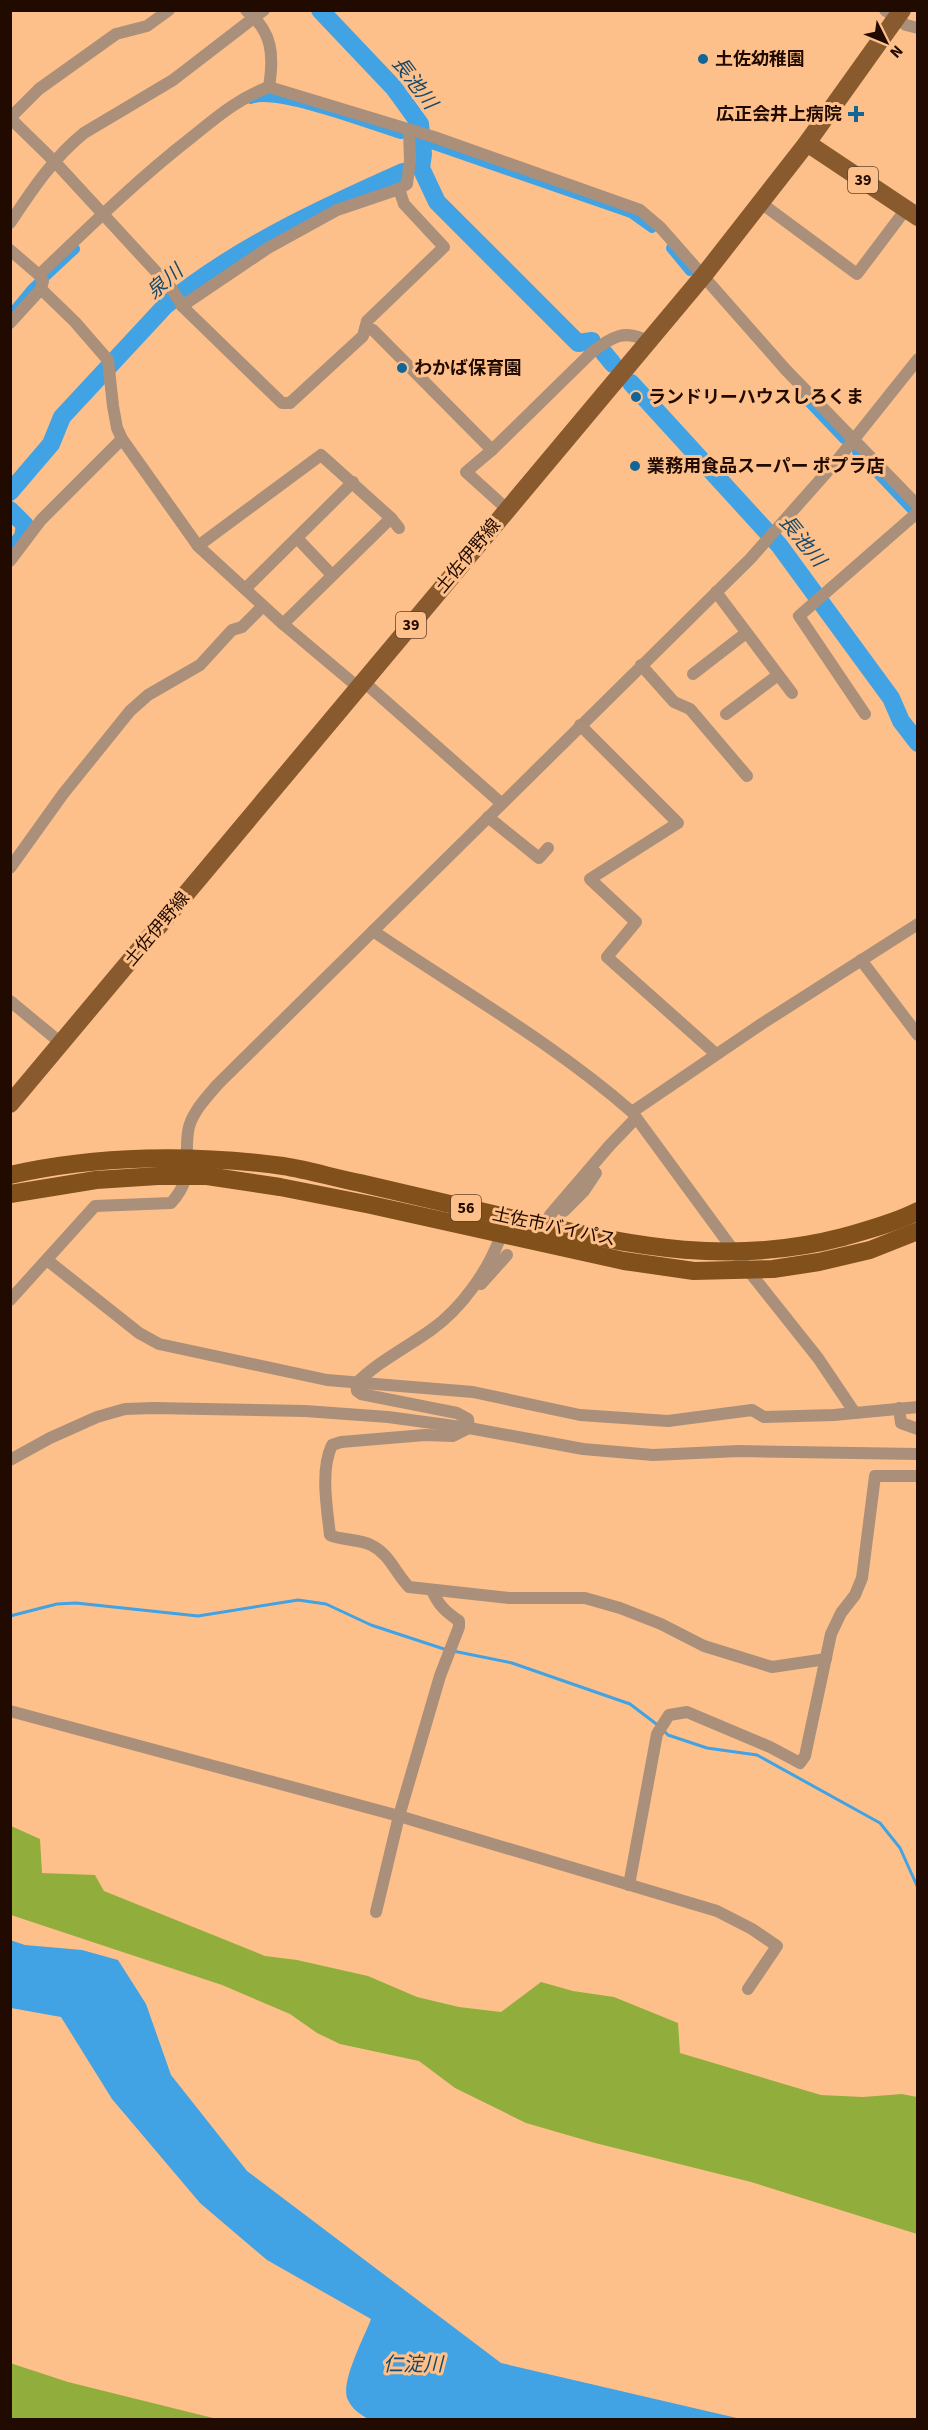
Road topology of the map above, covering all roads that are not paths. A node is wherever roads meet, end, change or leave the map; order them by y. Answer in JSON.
{"nodes":[{"id":1,"x":169,"y":10,"type":"edge"},
{"id":2,"x":255,"y":13,"type":"edge"},
{"id":3,"x":894,"y":13,"type":"edge"},
{"id":4,"x":918,"y":28,"type":"edge"},
{"id":5,"x":269,"y":87,"type":"junction"},
{"id":6,"x":10,"y":118,"type":"edge"},
{"id":7,"x":411,"y":130,"type":"junction"},
{"id":8,"x":807,"y":143,"type":"junction"},
{"id":9,"x":54,"y":161,"type":"junction"},
{"id":10,"x":399,"y":189,"type":"junction"},
{"id":11,"x":761,"y":203,"type":"junction"},
{"id":12,"x":912,"y":213,"type":"edge"},
{"id":13,"x":105,"y":218,"type":"junction"},
{"id":14,"x":10,"y":223,"type":"edge"},
{"id":15,"x":10,"y":250,"type":"edge"},
{"id":16,"x":704,"y":275,"type":"junction"},
{"id":17,"x":41,"y":280,"type":"junction"},
{"id":18,"x":178,"y":300,"type":"junction"},
{"id":19,"x":10,"y":323,"type":"edge"},
{"id":20,"x":365,"y":329,"type":"junction"},
{"id":21,"x":649,"y":342,"type":"junction"},
{"id":22,"x":918,"y":359,"type":"edge"},
{"id":23,"x":122,"y":439,"type":"junction"},
{"id":24,"x":853,"y":440,"type":"junction"},
{"id":25,"x":492,"y":450,"type":"junction"},
{"id":26,"x":353,"y":482,"type":"junction"},
{"id":27,"x":507,"y":509,"type":"junction"},
{"id":28,"x":916,"y":511,"type":"edge"},
{"id":29,"x":297,"y":538,"type":"junction"},
{"id":30,"x":198,"y":546,"type":"junction"},
{"id":31,"x":10,"y":561,"type":"edge"},
{"id":32,"x":332,"y":574,"type":"junction"},
{"id":33,"x":245,"y":589,"type":"junction"},
{"id":34,"x":716,"y":592,"type":"junction"},
{"id":35,"x":263,"y":606,"type":"junction"},
{"id":36,"x":283,"y":624,"type":"junction"},
{"id":37,"x":746,"y":633,"type":"junction"},
{"id":38,"x":641,"y":665,"type":"junction"},
{"id":39,"x":693,"y":674,"type":"dead end"},
{"id":40,"x":778,"y":675,"type":"junction"},
{"id":41,"x":361,"y":685,"type":"junction"},
{"id":42,"x":792,"y":693,"type":"dead end"},
{"id":43,"x":726,"y":714,"type":"dead end"},
{"id":44,"x":865,"y":714,"type":"dead end"},
{"id":45,"x":580,"y":725,"type":"junction"},
{"id":46,"x":747,"y":776,"type":"dead end"},
{"id":47,"x":501,"y":803,"type":"junction"},
{"id":48,"x":488,"y":817,"type":"junction"},
{"id":49,"x":548,"y":848,"type":"dead end"},
{"id":50,"x":10,"y":868,"type":"edge"},
{"id":51,"x":918,"y":924,"type":"edge"},
{"id":52,"x":373,"y":931,"type":"junction"},
{"id":53,"x":861,"y":960,"type":"junction"},
{"id":54,"x":10,"y":1001,"type":"edge"},
{"id":55,"x":918,"y":1035,"type":"edge"},
{"id":56,"x":61,"y":1043,"type":"junction"},
{"id":57,"x":716,"y":1054,"type":"junction"},
{"id":58,"x":10,"y":1104,"type":"edge"},
{"id":59,"x":634,"y":1115,"type":"junction"},
{"id":60,"x":610,"y":1145,"type":"junction"},
{"id":61,"x":186,"y":1167,"type":"junction"},
{"id":62,"x":10,"y":1176,"type":"edge"},
{"id":63,"x":10,"y":1194,"type":"edge"},
{"id":64,"x":564,"y":1211,"type":"dead end"},
{"id":65,"x":918,"y":1211,"type":"edge"},
{"id":66,"x":546,"y":1226,"type":"junction"},
{"id":67,"x":918,"y":1231,"type":"edge"},
{"id":68,"x":501,"y":1235,"type":"junction"},
{"id":69,"x":737,"y":1253,"type":"junction"},
{"id":70,"x":507,"y":1255,"type":"dead end"},
{"id":71,"x":47,"y":1260,"type":"junction"},
{"id":72,"x":748,"y":1270,"type":"junction"},
{"id":73,"x":10,"y":1300,"type":"edge"},
{"id":74,"x":452,"y":1314,"type":"junction"},
{"id":75,"x":356,"y":1384,"type":"junction"},
{"id":76,"x":918,"y":1407,"type":"edge"},
{"id":77,"x":899,"y":1408,"type":"junction"},
{"id":78,"x":855,"y":1413,"type":"junction"},
{"id":79,"x":469,"y":1428,"type":"junction"},
{"id":80,"x":918,"y":1429,"type":"edge"},
{"id":81,"x":918,"y":1454,"type":"edge"},
{"id":82,"x":10,"y":1461,"type":"edge"},
{"id":83,"x":918,"y":1476,"type":"edge"},
{"id":84,"x":432,"y":1590,"type":"junction"},
{"id":85,"x":826,"y":1659,"type":"junction"},
{"id":86,"x":10,"y":1711,"type":"edge"},
{"id":87,"x":399,"y":1816,"type":"junction"},
{"id":88,"x":629,"y":1885,"type":"junction"},
{"id":89,"x":376,"y":1912,"type":"dead end"},
{"id":90,"x":748,"y":1989,"type":"dead end"}],
"edges":[{"from":1,"to":6,"type":"street"},
{"from":2,"to":5,"type":"street"},
{"from":2,"to":9,"type":"street"},
{"from":3,"to":4,"type":"street"},
{"from":3,"to":8,"type":"main road","name":"土佐伊野線","number":"39"},
{"from":5,"to":7,"type":"street"},
{"from":5,"to":13,"type":"street"},
{"from":6,"to":9,"type":"street"},
{"from":7,"to":10,"type":"street"},
{"from":7,"to":16,"type":"street"},
{"from":8,"to":11,"type":"main road","name":"土佐伊野線","number":"39"},
{"from":8,"to":12,"type":"main road","number":"39"},
{"from":9,"to":13,"type":"street"},
{"from":9,"to":14,"type":"street"},
{"from":10,"to":18,"type":"street"},
{"from":10,"to":20,"type":"street"},
{"from":11,"to":12,"type":"street"},
{"from":11,"to":16,"type":"main road","name":"土佐伊野線","number":"39"},
{"from":13,"to":17,"type":"street"},
{"from":13,"to":18,"type":"street"},
{"from":15,"to":17,"type":"street"},
{"from":16,"to":21,"type":"main road","name":"土佐伊野線","number":"39"},
{"from":16,"to":24,"type":"street"},
{"from":17,"to":19,"type":"street"},
{"from":17,"to":23,"type":"street"},
{"from":18,"to":20,"type":"street"},
{"from":20,"to":25,"type":"street"},
{"from":21,"to":25,"type":"street"},
{"from":21,"to":27,"type":"main road","name":"土佐伊野線","number":"39"},
{"from":22,"to":24,"type":"street"},
{"from":23,"to":30,"type":"street"},
{"from":23,"to":31,"type":"street"},
{"from":24,"to":28,"type":"street"},
{"from":24,"to":34,"type":"street"},
{"from":25,"to":27,"type":"street"},
{"from":26,"to":29,"type":"street"},
{"from":26,"to":30,"type":"street"},
{"from":26,"to":32,"type":"street"},
{"from":27,"to":41,"type":"main road","name":"土佐伊野線","number":"39"},
{"from":28,"to":44,"type":"street"},
{"from":29,"to":32,"type":"street"},
{"from":29,"to":33,"type":"street"},
{"from":30,"to":33,"type":"street"},
{"from":32,"to":36,"type":"street"},
{"from":33,"to":35,"type":"street"},
{"from":34,"to":37,"type":"street"},
{"from":34,"to":38,"type":"street"},
{"from":35,"to":36,"type":"street"},
{"from":35,"to":50,"type":"street"},
{"from":36,"to":41,"type":"street"},
{"from":37,"to":39,"type":"street"},
{"from":37,"to":40,"type":"street"},
{"from":38,"to":45,"type":"street"},
{"from":38,"to":46,"type":"street"},
{"from":40,"to":42,"type":"street"},
{"from":40,"to":43,"type":"street"},
{"from":41,"to":47,"type":"street"},
{"from":41,"to":56,"type":"main road","name":"土佐伊野線","number":"39"},
{"from":45,"to":47,"type":"street"},
{"from":45,"to":57,"type":"street"},
{"from":47,"to":48,"type":"street"},
{"from":48,"to":49,"type":"street"},
{"from":48,"to":52,"type":"street"},
{"from":51,"to":53,"type":"street"},
{"from":52,"to":59,"type":"street"},
{"from":52,"to":61,"type":"street"},
{"from":53,"to":55,"type":"street"},
{"from":53,"to":57,"type":"street"},
{"from":54,"to":56,"type":"street"},
{"from":56,"to":58,"type":"main road","name":"土佐伊野線","number":"39"},
{"from":57,"to":59,"type":"street"},
{"from":59,"to":60,"type":"street"},
{"from":59,"to":69,"type":"street"},
{"from":60,"to":64,"type":"street"},
{"from":60,"to":66,"type":"street"},
{"from":61,"to":62,"type":"highway","name":"土佐市バイパス","number":"56"},
{"from":61,"to":63,"type":"highway","name":"土佐市バイパス","number":"56"},
{"from":61,"to":66,"type":"highway","name":"土佐市バイパス","number":"56"},
{"from":61,"to":68,"type":"highway","name":"土佐市バイパス","number":"56"},
{"from":61,"to":71,"type":"street"},
{"from":65,"to":69,"type":"highway","name":"土佐市バイパス","number":"56"},
{"from":66,"to":69,"type":"highway","name":"土佐市バイパス","number":"56"},
{"from":67,"to":72,"type":"highway","name":"土佐市バイパス","number":"56"},
{"from":68,"to":72,"type":"highway","name":"土佐市バイパス","number":"56"},
{"from":68,"to":74,"type":"street"},
{"from":69,"to":72,"type":"street"},
{"from":70,"to":74,"type":"street"},
{"from":71,"to":73,"type":"street"},
{"from":71,"to":75,"type":"street"},
{"from":72,"to":78,"type":"street"},
{"from":74,"to":75,"type":"street"},
{"from":75,"to":78,"type":"street"},
{"from":75,"to":79,"type":"street"},
{"from":76,"to":77,"type":"street"},
{"from":77,"to":78,"type":"street"},
{"from":77,"to":80,"type":"street"},
{"from":79,"to":81,"type":"street"},
{"from":79,"to":82,"type":"street"},
{"from":79,"to":84,"type":"street"},
{"from":83,"to":85,"type":"street"},
{"from":84,"to":85,"type":"street"},
{"from":84,"to":87,"type":"street"},
{"from":85,"to":88,"type":"street"},
{"from":86,"to":87,"type":"street"},
{"from":87,"to":88,"type":"street"},
{"from":87,"to":89,"type":"street"},
{"from":88,"to":90,"type":"street"}]}
